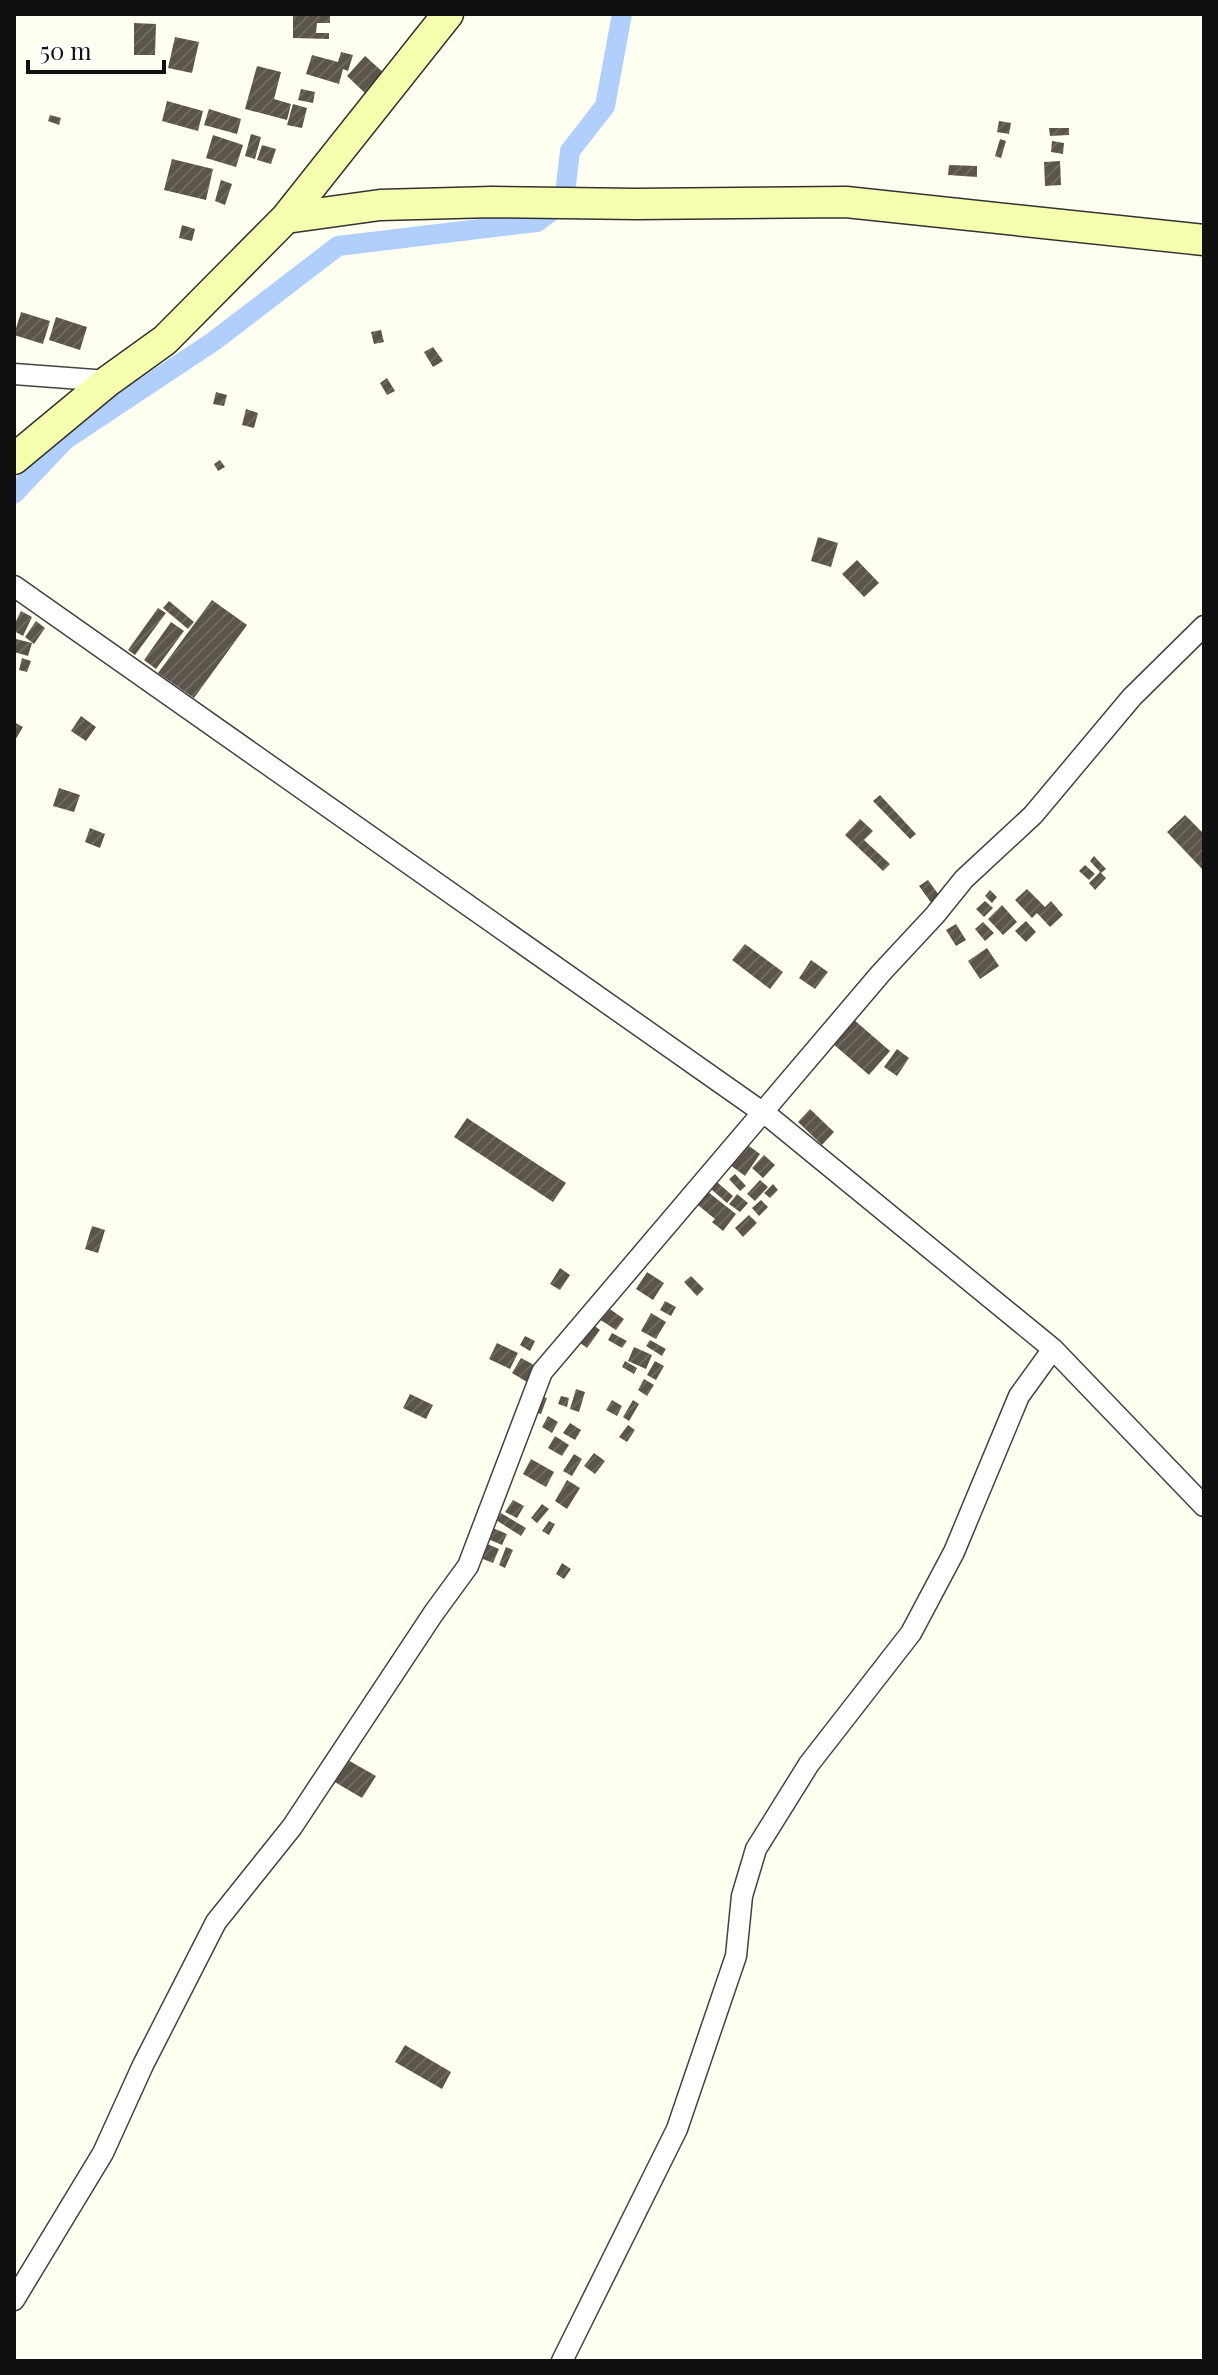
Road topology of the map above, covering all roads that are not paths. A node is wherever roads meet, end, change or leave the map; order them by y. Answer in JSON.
{"nodes":[{"id":1,"x":448,"y":14,"type":"edge"},
{"id":2,"x":286,"y":218,"type":"junction"},
{"id":3,"x":1204,"y":240,"type":"edge"},
{"id":4,"x":14,"y":374,"type":"edge"},
{"id":5,"x":108,"y":381,"type":"junction"},
{"id":6,"x":14,"y":459,"type":"edge"},
{"id":7,"x":14,"y":586,"type":"edge"},
{"id":8,"x":1204,"y":626,"type":"edge"},
{"id":9,"x":762,"y":1113,"type":"junction"},
{"id":10,"x":1053,"y":1349,"type":"junction"},
{"id":11,"x":1204,"y":1506,"type":"edge"},
{"id":12,"x":14,"y":2300,"type":"edge"},
{"id":13,"x":562,"y":2361,"type":"edge"}],
"edges":[{"from":1,"to":2,"type":"main road"},
{"from":2,"to":3,"type":"main road"},
{"from":2,"to":5,"type":"main road"},
{"from":4,"to":5,"type":"street"},
{"from":5,"to":6,"type":"main road"},
{"from":7,"to":9,"type":"street"},
{"from":8,"to":9,"type":"street"},
{"from":9,"to":10,"type":"street"},
{"from":9,"to":12,"type":"street"},
{"from":10,"to":11,"type":"street"},
{"from":10,"to":13,"type":"street"}]}
